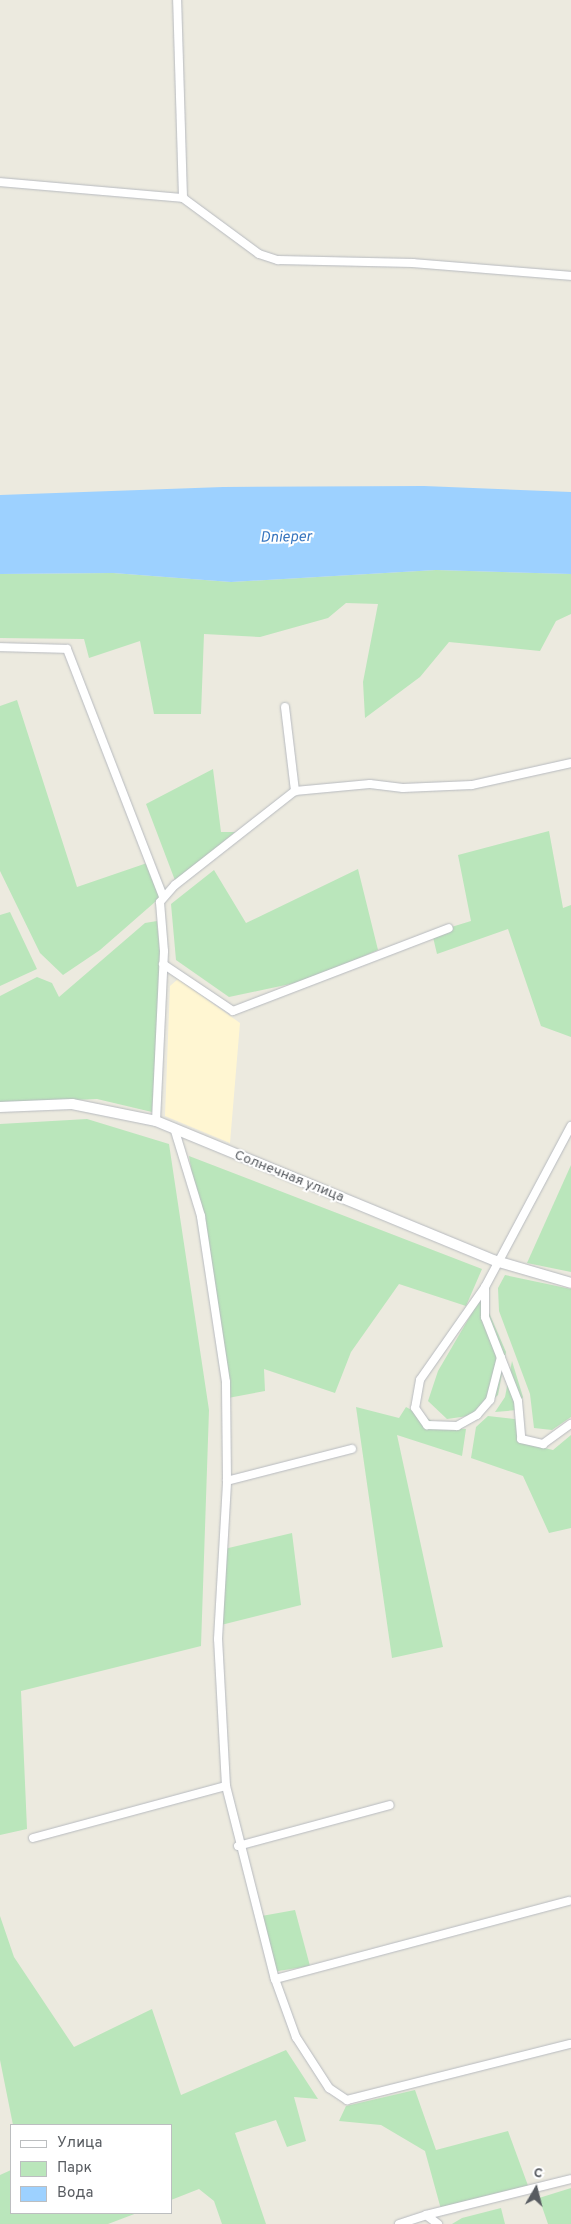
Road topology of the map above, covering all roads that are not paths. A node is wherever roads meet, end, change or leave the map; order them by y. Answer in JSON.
{"nodes":[{"id":1,"x":176,"y":0,"type":"edge"},
{"id":2,"x":0,"y":182,"type":"edge"},
{"id":3,"x":183,"y":198,"type":"junction"},
{"id":4,"x":571,"y":276,"type":"edge"},
{"id":5,"x":0,"y":647,"type":"edge"},
{"id":6,"x":285,"y":707,"type":"dead end"},
{"id":7,"x":571,"y":762,"type":"edge"},
{"id":8,"x":295,"y":791,"type":"junction"},
{"id":9,"x":164,"y":896,"type":"junction"},
{"id":10,"x":449,"y":928,"type":"dead end"},
{"id":11,"x":163,"y":964,"type":"junction"},
{"id":12,"x":0,"y":1107,"type":"edge"},
{"id":13,"x":156,"y":1121,"type":"junction"},
{"id":14,"x":571,"y":1126,"type":"edge"},
{"id":15,"x":175,"y":1131,"type":"junction"},
{"id":16,"x":501,"y":1263,"type":"junction"},
{"id":17,"x":571,"y":1283,"type":"edge"},
{"id":18,"x":486,"y":1287,"type":"junction"},
{"id":19,"x":501,"y":1357,"type":"junction"},
{"id":20,"x":571,"y":1424,"type":"edge"},
{"id":21,"x":352,"y":1449,"type":"dead end"},
{"id":22,"x":227,"y":1481,"type":"junction"},
{"id":23,"x":226,"y":1786,"type":"junction"},
{"id":24,"x":390,"y":1805,"type":"dead end"},
{"id":25,"x":34,"y":1838,"type":"dead end"},
{"id":26,"x":238,"y":1846,"type":"junction"},
{"id":27,"x":569,"y":1901,"type":"dead end"},
{"id":28,"x":275,"y":1979,"type":"junction"},
{"id":29,"x":570,"y":2044,"type":"edge"},
{"id":30,"x":571,"y":2180,"type":"edge"},
{"id":31,"x":426,"y":2215,"type":"junction"},
{"id":32,"x":399,"y":2224,"type":"edge"},
{"id":33,"x":438,"y":2224,"type":"edge"}],
"edges":[{"from":1,"to":3,"type":"street"},
{"from":2,"to":3,"type":"street"},
{"from":3,"to":4,"type":"street"},
{"from":5,"to":9,"type":"street"},
{"from":6,"to":8,"type":"street"},
{"from":7,"to":8,"type":"street"},
{"from":8,"to":9,"type":"street"},
{"from":9,"to":11,"type":"street"},
{"from":10,"to":11,"type":"street"},
{"from":11,"to":13,"type":"street"},
{"from":12,"to":13,"type":"street","name":"Солнечная улица"},
{"from":13,"to":15,"type":"street","name":"Солнечная улица"},
{"from":14,"to":16,"type":"street"},
{"from":15,"to":16,"type":"street","name":"Солнечная улица"},
{"from":15,"to":22,"type":"street"},
{"from":16,"to":17,"type":"street","name":"Солнечная улица"},
{"from":16,"to":18,"type":"street"},
{"from":18,"to":19,"type":"street"},
{"from":18,"to":19,"type":"street"},
{"from":19,"to":20,"type":"street"},
{"from":21,"to":22,"type":"street"},
{"from":22,"to":23,"type":"street"},
{"from":23,"to":25,"type":"street"},
{"from":23,"to":26,"type":"street"},
{"from":24,"to":26,"type":"street"},
{"from":26,"to":28,"type":"street"},
{"from":27,"to":28,"type":"street"},
{"from":28,"to":29,"type":"street"},
{"from":30,"to":31,"type":"street"},
{"from":31,"to":32,"type":"street"},
{"from":31,"to":33,"type":"street"}]}
